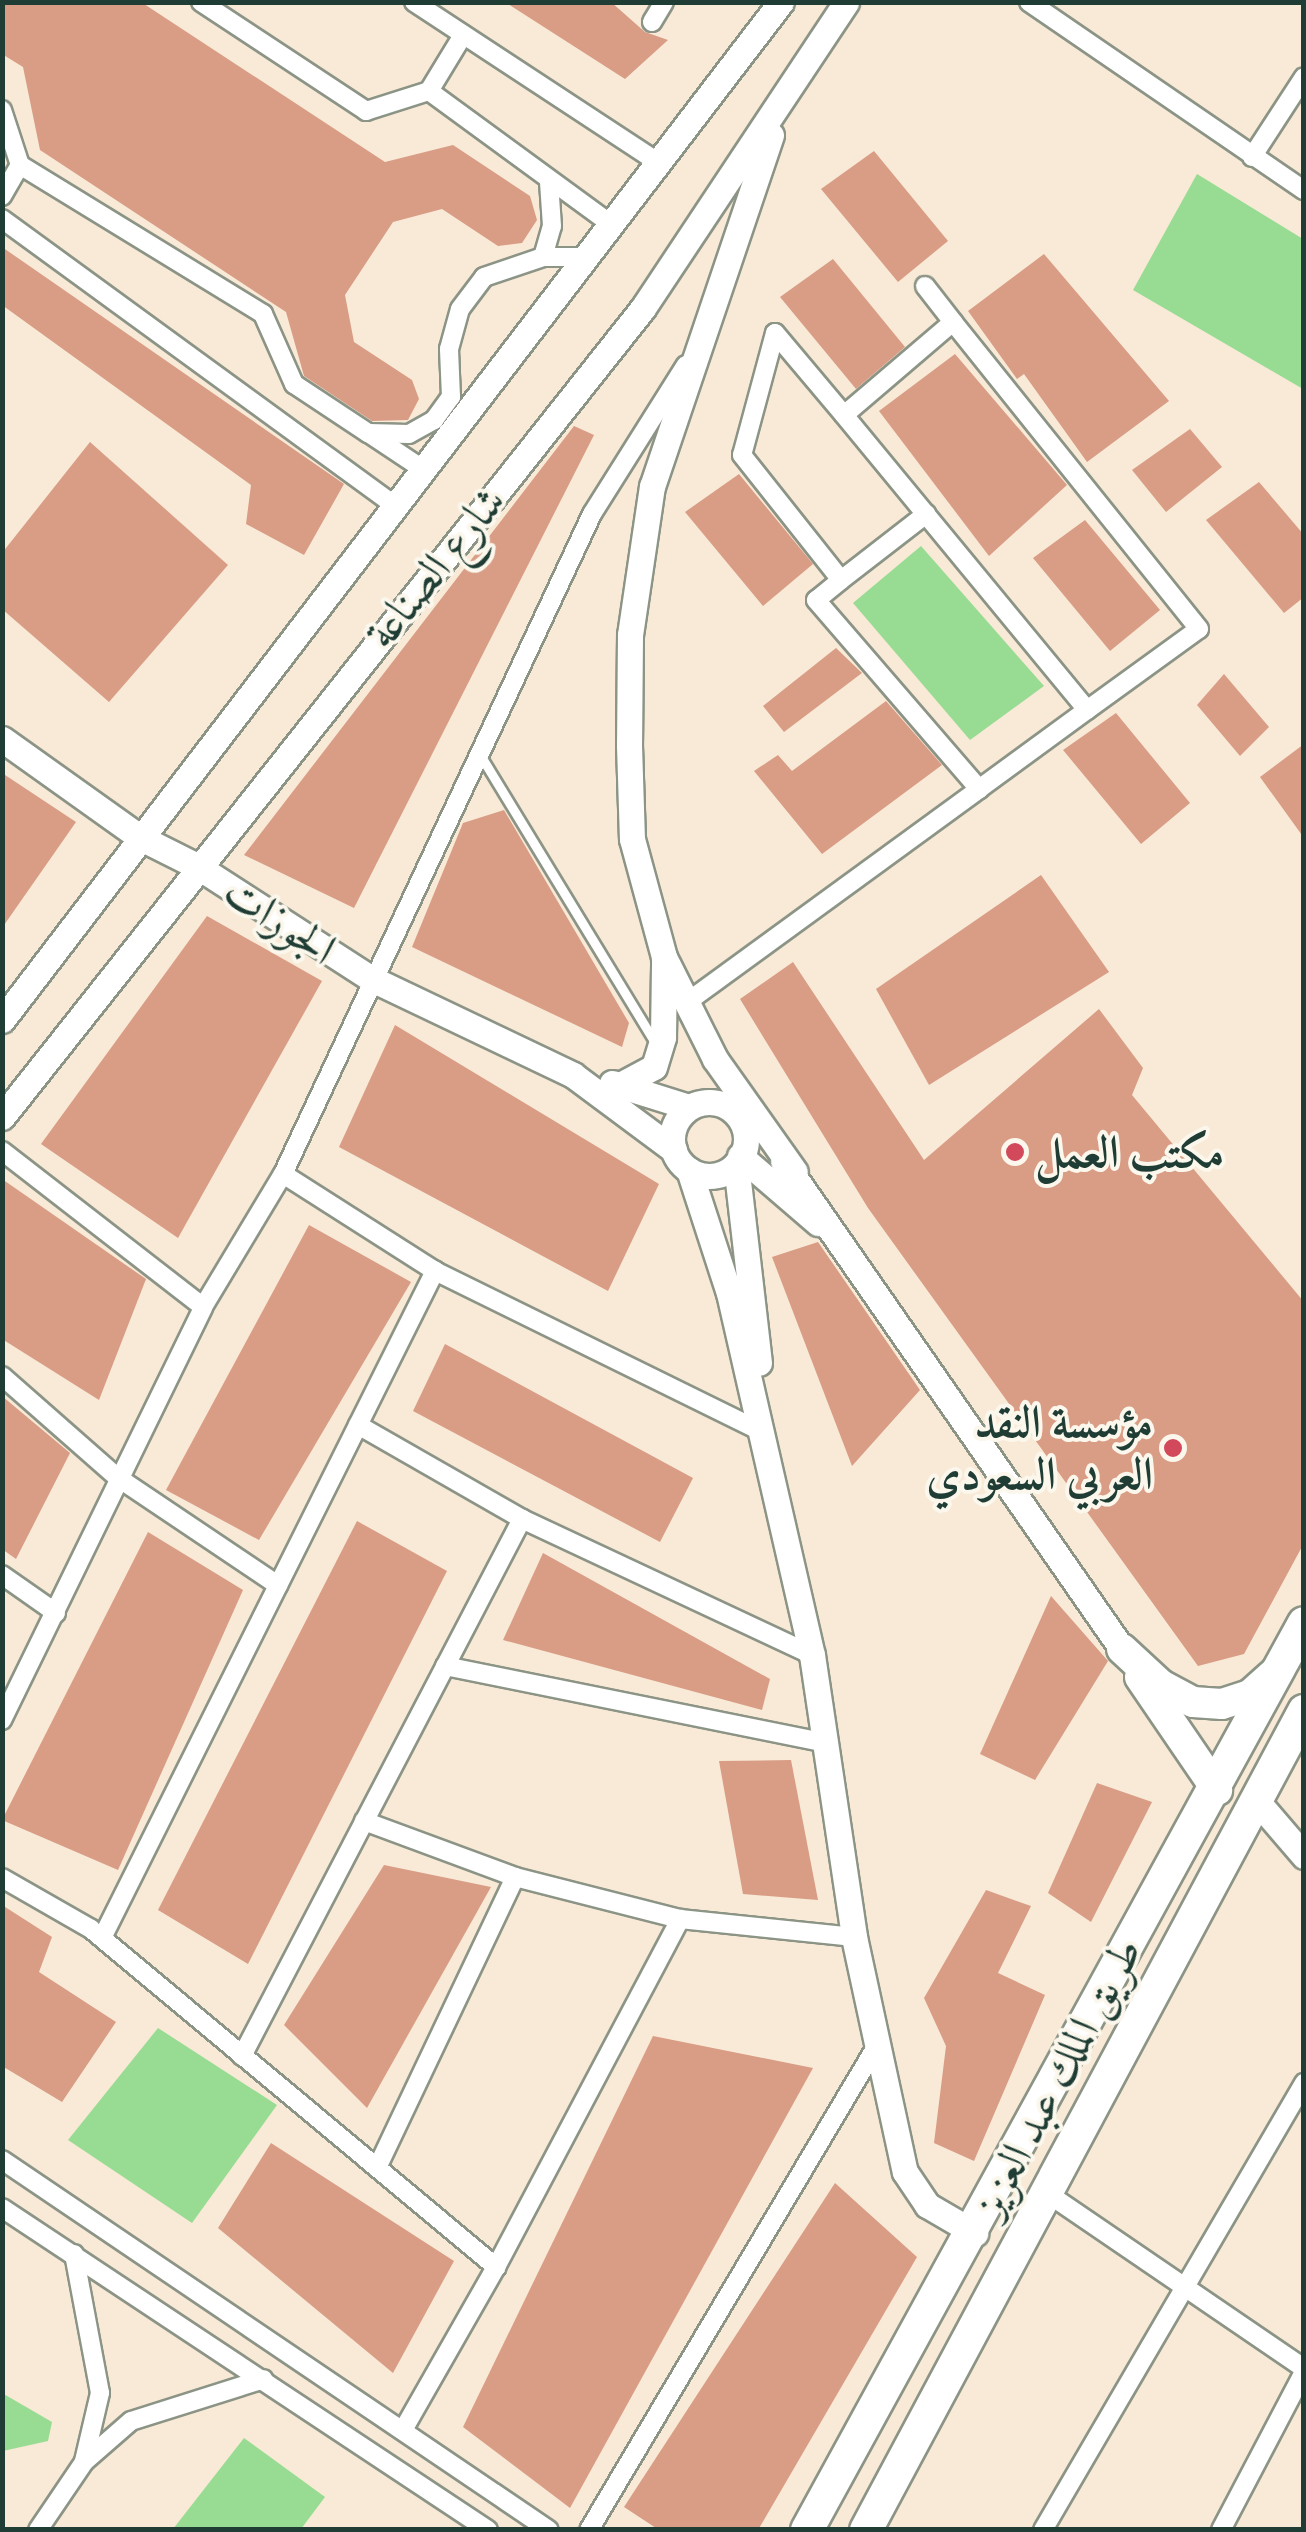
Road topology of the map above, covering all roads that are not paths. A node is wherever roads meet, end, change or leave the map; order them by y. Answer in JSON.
{"nodes":[{"id":1,"x":201,"y":2,"type":"edge"},
{"id":2,"x":414,"y":2,"type":"edge"},
{"id":3,"x":664,"y":2,"type":"edge"},
{"id":4,"x":782,"y":2,"type":"edge"},
{"id":5,"x":846,"y":2,"type":"edge"},
{"id":6,"x":1030,"y":2,"type":"edge"},
{"id":7,"x":652,"y":22,"type":"dead end"},
{"id":8,"x":463,"y":35,"type":"junction"},
{"id":9,"x":1304,"y":77,"type":"edge"},
{"id":10,"x":429,"y":91,"type":"junction"},
{"id":11,"x":782,"y":102,"type":"junction"},
{"id":12,"x":2,"y":110,"type":"edge"},
{"id":13,"x":1252,"y":156,"type":"junction"},
{"id":14,"x":659,"y":163,"type":"junction"},
{"id":15,"x":20,"y":165,"type":"junction"},
{"id":16,"x":549,"y":182,"type":"junction"},
{"id":17,"x":1304,"y":190,"type":"edge"},
{"id":18,"x":2,"y":196,"type":"edge"},
{"id":19,"x":2,"y":219,"type":"edge"},
{"id":20,"x":612,"y":225,"type":"junction"},
{"id":21,"x":543,"y":257,"type":"junction"},
{"id":22,"x":587,"y":258,"type":"junction"},
{"id":23,"x":925,"y":286,"type":"dead end"},
{"id":24,"x":953,"y":322,"type":"junction"},
{"id":25,"x":697,"y":349,"type":"junction"},
{"id":26,"x":460,"y":403,"type":"junction"},
{"id":27,"x":844,"y":415,"type":"junction"},
{"id":28,"x":368,"y":433,"type":"junction"},
{"id":29,"x":424,"y":470,"type":"junction"},
{"id":30,"x":396,"y":506,"type":"junction"},
{"id":31,"x":926,"y":514,"type":"junction"},
{"id":32,"x":841,"y":580,"type":"junction"},
{"id":33,"x":1087,"y":710,"type":"junction"},
{"id":34,"x":2,"y":739,"type":"edge"},
{"id":35,"x":482,"y":758,"type":"junction"},
{"id":36,"x":979,"y":789,"type":"junction"},
{"id":37,"x":141,"y":838,"type":"junction"},
{"id":38,"x":197,"y":866,"type":"junction"},
{"id":39,"x":664,"y":957,"type":"junction"},
{"id":40,"x":372,"y":979,"type":"junction"},
{"id":41,"x":686,"y":1003,"type":"junction"},
{"id":42,"x":2,"y":1020,"type":"edge"},
{"id":43,"x":659,"y":1050,"type":"junction"},
{"id":44,"x":715,"y":1059,"type":"junction"},
{"id":45,"x":573,"y":1075,"type":"junction"},
{"id":46,"x":620,"y":1085,"type":"junction"},
{"id":47,"x":689,"y":1107,"type":"junction"},
{"id":48,"x":736,"y":1115,"type":"junction"},
{"id":49,"x":2,"y":1117,"type":"edge"},
{"id":50,"x":2,"y":1151,"type":"edge"},
{"id":51,"x":681,"y":1160,"type":"junction"},
{"id":52,"x":738,"y":1160,"type":"junction"},
{"id":53,"x":795,"y":1172,"type":"junction"},
{"id":54,"x":283,"y":1174,"type":"junction"},
{"id":55,"x":849,"y":1250,"type":"junction"},
{"id":56,"x":435,"y":1271,"type":"junction"},
{"id":57,"x":203,"y":1307,"type":"junction"},
{"id":58,"x":2,"y":1376,"type":"edge"},
{"id":59,"x":358,"y":1425,"type":"junction"},
{"id":60,"x":764,"y":1433,"type":"junction"},
{"id":61,"x":117,"y":1478,"type":"junction"},
{"id":62,"x":522,"y":1518,"type":"junction"},
{"id":63,"x":2,"y":1574,"type":"edge"},
{"id":64,"x":278,"y":1585,"type":"junction"},
{"id":65,"x":56,"y":1613,"type":"junction"},
{"id":66,"x":1304,"y":1623,"type":"edge"},
{"id":67,"x":1122,"y":1650,"type":"junction"},
{"id":68,"x":812,"y":1655,"type":"junction"},
{"id":69,"x":445,"y":1666,"type":"junction"},
{"id":70,"x":1280,"y":1668,"type":"junction"},
{"id":71,"x":1304,"y":1712,"type":"edge"},
{"id":72,"x":2,"y":1720,"type":"edge"},
{"id":73,"x":827,"y":1743,"type":"junction"},
{"id":74,"x":1217,"y":1790,"type":"junction"},
{"id":75,"x":1256,"y":1800,"type":"junction"},
{"id":76,"x":364,"y":1821,"type":"junction"},
{"id":77,"x":1304,"y":1856,"type":"edge"},
{"id":78,"x":2,"y":1878,"type":"edge"},
{"id":79,"x":515,"y":1878,"type":"junction"},
{"id":80,"x":680,"y":1919,"type":"junction"},
{"id":81,"x":854,"y":1937,"type":"junction"},
{"id":82,"x":102,"y":1938,"type":"junction"},
{"id":83,"x":876,"y":2047,"type":"junction"},
{"id":84,"x":242,"y":2056,"type":"junction"},
{"id":85,"x":1304,"y":2083,"type":"edge"},
{"id":86,"x":2,"y":2160,"type":"edge"},
{"id":87,"x":377,"y":2168,"type":"junction"},
{"id":88,"x":1047,"y":2193,"type":"junction"},
{"id":89,"x":2,"y":2208,"type":"edge"},
{"id":90,"x":974,"y":2233,"type":"junction"},
{"id":91,"x":74,"y":2254,"type":"junction"},
{"id":92,"x":496,"y":2268,"type":"junction"},
{"id":93,"x":1184,"y":2286,"type":"junction"},
{"id":94,"x":1304,"y":2370,"type":"edge"},
{"id":95,"x":264,"y":2379,"type":"junction"},
{"id":96,"x":404,"y":2428,"type":"junction"},
{"id":97,"x":84,"y":2462,"type":"junction"},
{"id":98,"x":38,"y":2530,"type":"edge"},
{"id":99,"x":488,"y":2530,"type":"edge"},
{"id":100,"x":548,"y":2530,"type":"edge"},
{"id":101,"x":589,"y":2530,"type":"edge"},
{"id":102,"x":807,"y":2530,"type":"edge"},
{"id":103,"x":866,"y":2530,"type":"edge"},
{"id":104,"x":1043,"y":2530,"type":"edge"},
{"id":105,"x":1221,"y":2530,"type":"edge"}],
"edges":[{"from":1,"to":10,"type":"street"},
{"from":2,"to":8,"type":"street"},
{"from":3,"to":7,"type":"street"},
{"from":4,"to":14,"type":"street","name":"شارع الصناعة"},
{"from":5,"to":11,"type":"street","name":"شارع الصناعة"},
{"from":6,"to":13,"type":"street"},
{"from":8,"to":10,"type":"street"},
{"from":8,"to":14,"type":"street"},
{"from":9,"to":13,"type":"street"},
{"from":10,"to":16,"type":"street"},
{"from":11,"to":25,"type":"street"},
{"from":11,"to":38,"type":"street","name":"شارع الصناعة"},
{"from":12,"to":15,"type":"street"},
{"from":13,"to":17,"type":"street"},
{"from":14,"to":20,"type":"street","name":"شارع الصناعة"},
{"from":15,"to":18,"type":"street"},
{"from":15,"to":28,"type":"street"},
{"from":16,"to":20,"type":"street"},
{"from":16,"to":21,"type":"street"},
{"from":19,"to":30,"type":"street"},
{"from":20,"to":22,"type":"street","name":"شارع الصناعة"},
{"from":21,"to":22,"type":"street"},
{"from":21,"to":26,"type":"street"},
{"from":22,"to":26,"type":"street","name":"شارع الصناعة"},
{"from":23,"to":24,"type":"street"},
{"from":24,"to":27,"type":"street"},
{"from":24,"to":33,"type":"street"},
{"from":25,"to":35,"type":"street"},
{"from":25,"to":39,"type":"street"},
{"from":26,"to":28,"type":"street"},
{"from":26,"to":29,"type":"street","name":"شارع الصناعة"},
{"from":27,"to":31,"type":"street"},
{"from":27,"to":32,"type":"street"},
{"from":28,"to":29,"type":"street"},
{"from":29,"to":30,"type":"street","name":"شارع الصناعة"},
{"from":30,"to":37,"type":"street","name":"شارع الصناعة"},
{"from":31,"to":32,"type":"street"},
{"from":31,"to":33,"type":"street"},
{"from":32,"to":36,"type":"street"},
{"from":33,"to":36,"type":"street"},
{"from":34,"to":37,"type":"street","name":"الجوزات"},
{"from":35,"to":40,"type":"street"},
{"from":35,"to":43,"type":"lane"},
{"from":36,"to":41,"type":"street"},
{"from":37,"to":38,"type":"street","name":"الجوزات"},
{"from":37,"to":42,"type":"street","name":"شارع الصناعة"},
{"from":38,"to":40,"type":"street","name":"الجوزات"},
{"from":38,"to":49,"type":"street","name":"شارع الصناعة"},
{"from":39,"to":41,"type":"street"},
{"from":39,"to":43,"type":"street"},
{"from":40,"to":45,"type":"street","name":"الجوزات"},
{"from":40,"to":54,"type":"street"},
{"from":41,"to":44,"type":"street"},
{"from":43,"to":46,"type":"street"},
{"from":44,"to":48,"type":"street"},
{"from":44,"to":53,"type":"street"},
{"from":45,"to":46,"type":"street"},
{"from":45,"to":51,"type":"street"},
{"from":46,"to":47,"type":"street"},
{"from":47,"to":48,"type":"street"},
{"from":47,"to":51,"type":"street"},
{"from":48,"to":52,"type":"street"},
{"from":48,"to":53,"type":"street"},
{"from":50,"to":57,"type":"street"},
{"from":51,"to":52,"type":"street"},
{"from":51,"to":60,"type":"street"},
{"from":52,"to":55,"type":"street"},
{"from":52,"to":60,"type":"street"},
{"from":53,"to":55,"type":"street"},
{"from":54,"to":56,"type":"street"},
{"from":54,"to":57,"type":"street"},
{"from":55,"to":67,"type":"street"},
{"from":56,"to":59,"type":"street"},
{"from":56,"to":60,"type":"street"},
{"from":57,"to":61,"type":"street"},
{"from":58,"to":61,"type":"street"},
{"from":59,"to":62,"type":"street"},
{"from":59,"to":64,"type":"street"},
{"from":60,"to":68,"type":"street"},
{"from":61,"to":64,"type":"street"},
{"from":61,"to":65,"type":"street"},
{"from":62,"to":68,"type":"street"},
{"from":62,"to":69,"type":"street"},
{"from":63,"to":65,"type":"street"},
{"from":64,"to":82,"type":"street"},
{"from":65,"to":72,"type":"street"},
{"from":66,"to":70,"type":"highway","name":"طريق الملك عبد العزيز"},
{"from":67,"to":70,"type":"main road"},
{"from":67,"to":74,"type":"main road"},
{"from":68,"to":73,"type":"street"},
{"from":69,"to":73,"type":"street"},
{"from":69,"to":76,"type":"street"},
{"from":70,"to":74,"type":"highway","name":"طريق الملك عبد العزيز"},
{"from":71,"to":75,"type":"highway","name":"طريق الملك عبد العزيز"},
{"from":73,"to":81,"type":"street"},
{"from":74,"to":90,"type":"highway","name":"طريق الملك عبد العزيز"},
{"from":75,"to":77,"type":"street"},
{"from":75,"to":88,"type":"highway","name":"طريق الملك عبد العزيز"},
{"from":76,"to":79,"type":"street"},
{"from":76,"to":84,"type":"street"},
{"from":78,"to":82,"type":"street"},
{"from":79,"to":80,"type":"street"},
{"from":79,"to":87,"type":"street"},
{"from":80,"to":81,"type":"street"},
{"from":80,"to":92,"type":"street"},
{"from":81,"to":83,"type":"street"},
{"from":82,"to":84,"type":"street"},
{"from":83,"to":90,"type":"street"},
{"from":83,"to":101,"type":"street"},
{"from":84,"to":87,"type":"street"},
{"from":85,"to":93,"type":"street"},
{"from":86,"to":96,"type":"street"},
{"from":87,"to":92,"type":"street"},
{"from":88,"to":93,"type":"street"},
{"from":88,"to":103,"type":"highway","name":"طريق الملك عبد العزيز"},
{"from":89,"to":91,"type":"street"},
{"from":90,"to":102,"type":"highway","name":"طريق الملك عبد العزيز"},
{"from":91,"to":95,"type":"street"},
{"from":91,"to":97,"type":"street"},
{"from":92,"to":96,"type":"street"},
{"from":93,"to":94,"type":"street"},
{"from":93,"to":104,"type":"street"},
{"from":94,"to":105,"type":"street"},
{"from":95,"to":97,"type":"street"},
{"from":95,"to":99,"type":"street"},
{"from":96,"to":100,"type":"street"},
{"from":97,"to":98,"type":"street"}]}
